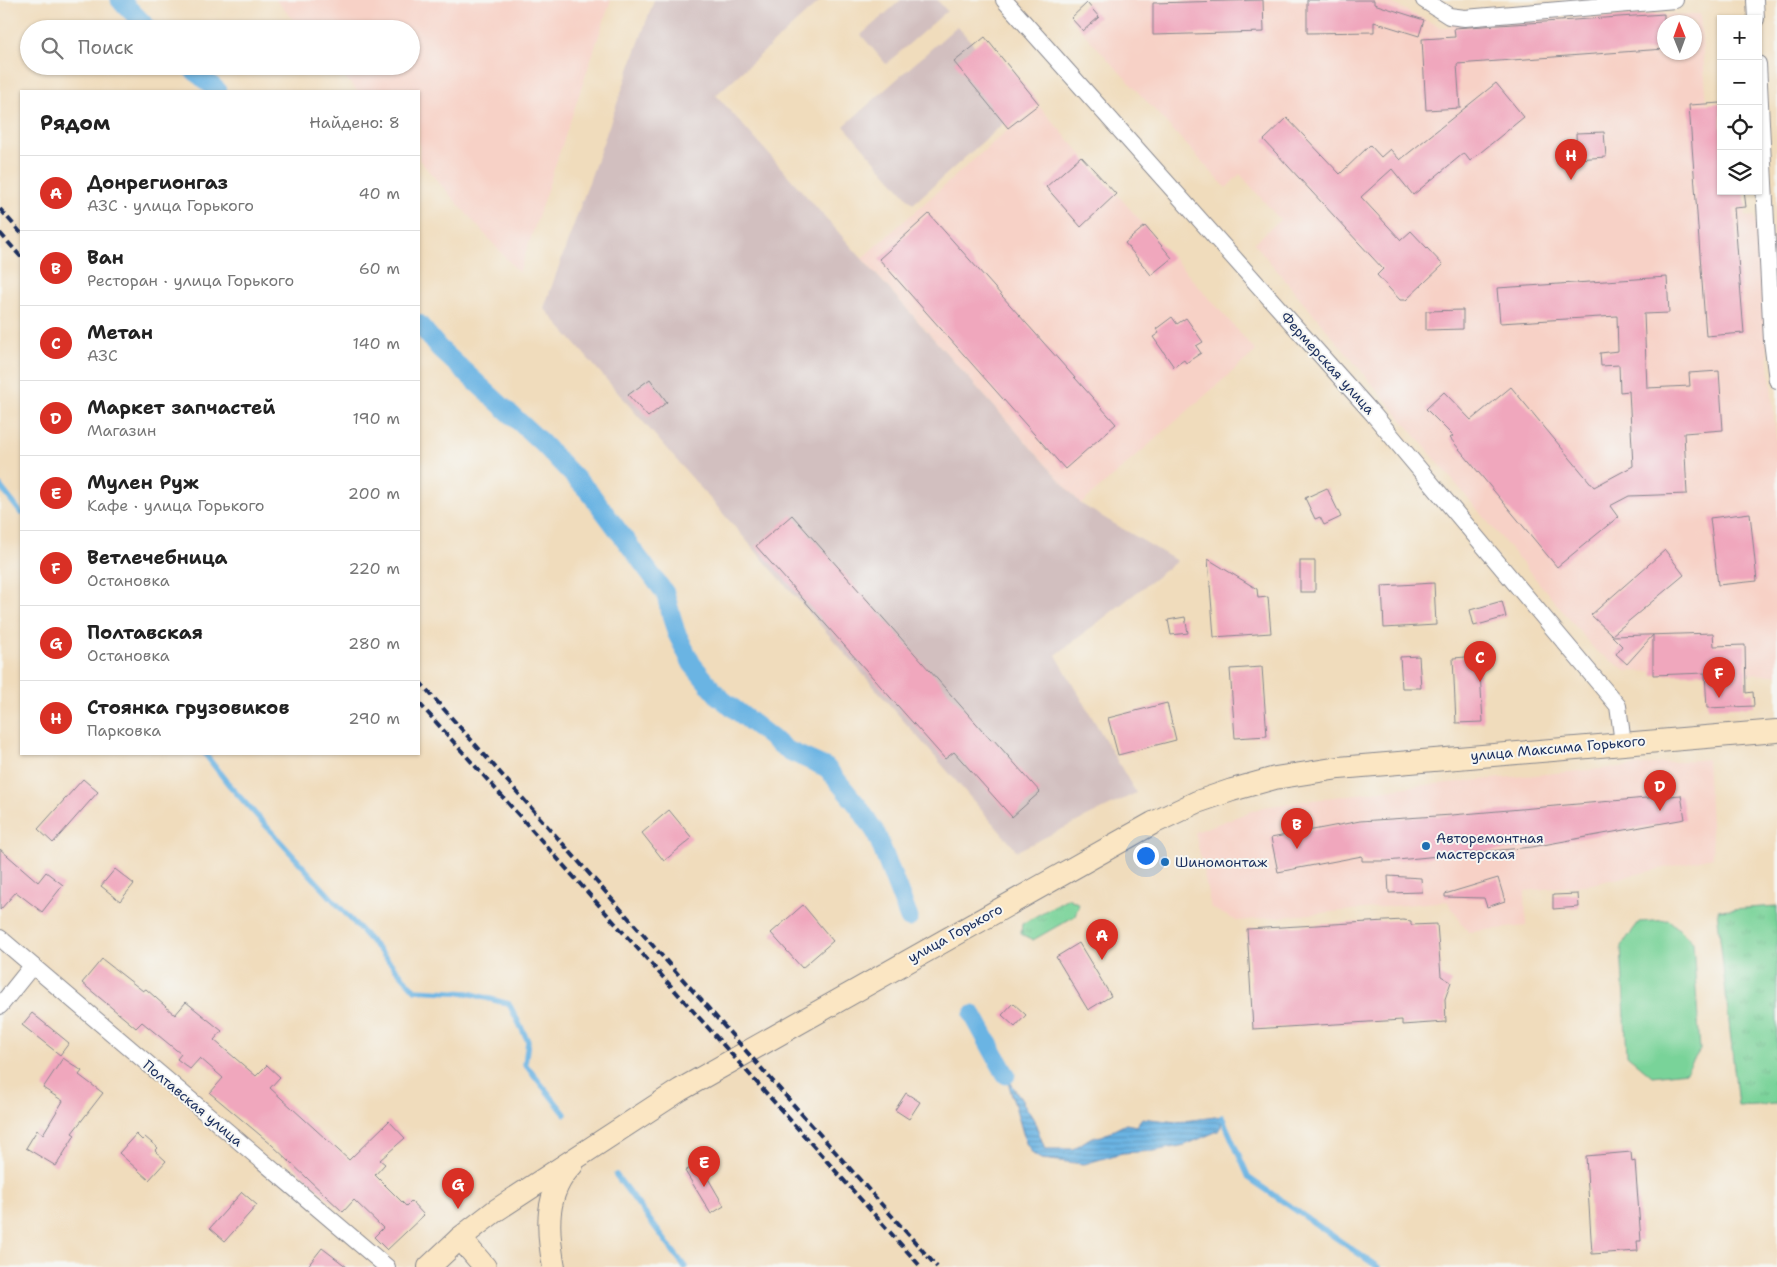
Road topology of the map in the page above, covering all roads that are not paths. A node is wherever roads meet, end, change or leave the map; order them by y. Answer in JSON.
{"nodes":[{"id":1,"x":1004,"y":0,"type":"edge"},
{"id":2,"x":1424,"y":0,"type":"edge"},
{"id":3,"x":1675,"y":0,"type":"edge"},
{"id":4,"x":1755,"y":0,"type":"edge"},
{"id":5,"x":1756,"y":15,"type":"edge"},
{"id":6,"x":1760,"y":105,"type":"edge"},
{"id":7,"x":1777,"y":380,"type":"edge"},
{"id":8,"x":1777,"y":731,"type":"edge"},
{"id":9,"x":1623,"y":743,"type":"junction"},
{"id":10,"x":1339,"y":768,"type":"joint"},
{"id":11,"x":0,"y":938,"type":"edge"},
{"id":12,"x":32,"y":966,"type":"junction"},
{"id":13,"x":0,"y":1006,"type":"edge"},
{"id":14,"x":591,"y":1146,"type":"junction"},
{"id":15,"x":460,"y":1238,"type":"junction"},
{"id":16,"x":387,"y":1267,"type":"edge"},
{"id":17,"x":429,"y":1267,"type":"edge"},
{"id":18,"x":485,"y":1267,"type":"edge"},
{"id":19,"x":554,"y":1267,"type":"edge"}],
"edges":[{"from":1,"to":9,"type":"street","name":"Фермерская улица"},
{"from":2,"to":3,"type":"street"},
{"from":4,"to":5,"type":"street"},
{"from":6,"to":7,"type":"street"},
{"from":8,"to":9,"type":"main road","name":"улица Максима Горького"},
{"from":9,"to":10,"type":"main road","name":"улица Максима Горького"},
{"from":10,"to":14,"type":"main road","name":"улица Горького"},
{"from":11,"to":12,"type":"street","name":"Полтавская улица"},
{"from":12,"to":13,"type":"street"},
{"from":12,"to":16,"type":"street","name":"Полтавская улица"},
{"from":14,"to":15,"type":"main road"},
{"from":14,"to":19,"type":"main road"},
{"from":15,"to":17,"type":"main road"},
{"from":15,"to":18,"type":"main road"}]}
